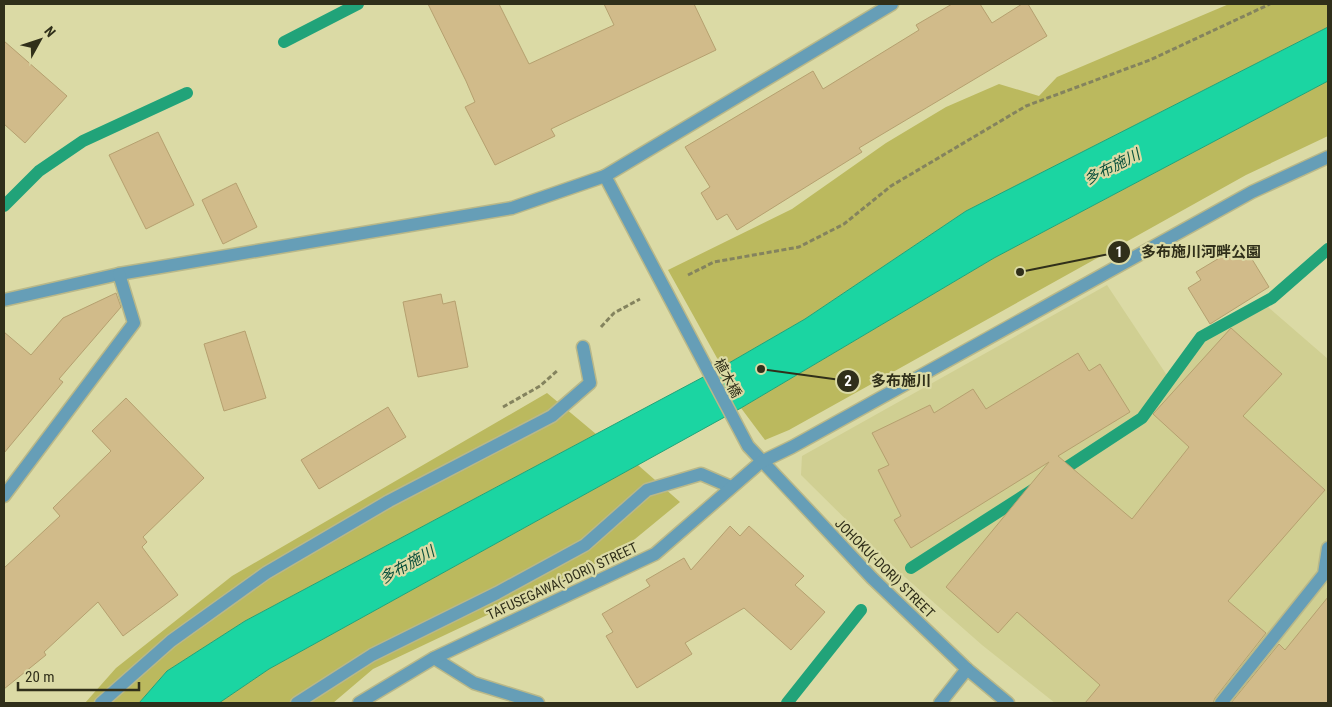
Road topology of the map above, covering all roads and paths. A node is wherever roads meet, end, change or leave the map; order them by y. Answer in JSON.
{"nodes":[{"id":1,"x":892,"y":4,"type":"edge"},
{"id":2,"x":1270,"y":4,"type":"edge"},
{"id":3,"x":1328,"y":157,"type":"edge"},
{"id":4,"x":605,"y":176,"type":"junction"},
{"id":5,"x":119,"y":274,"type":"junction"},
{"id":6,"x":663,"y":287,"type":"junction"},
{"id":7,"x":4,"y":300,"type":"edge"},
{"id":8,"x":583,"y":347,"type":"dead end"},
{"id":9,"x":748,"y":446,"type":"joint"},
{"id":10,"x":761,"y":462,"type":"junction"},
{"id":11,"x":732,"y":488,"type":"junction"},
{"id":12,"x":4,"y":496,"type":"edge"},
{"id":13,"x":1328,"y":548,"type":"edge"},
{"id":14,"x":434,"y":658,"type":"junction"},
{"id":15,"x":968,"y":669,"type":"junction"},
{"id":16,"x":102,"y":703,"type":"edge"},
{"id":17,"x":297,"y":703,"type":"edge"},
{"id":18,"x":359,"y":703,"type":"edge"},
{"id":19,"x":538,"y":703,"type":"edge"},
{"id":20,"x":940,"y":703,"type":"edge"},
{"id":21,"x":1008,"y":703,"type":"edge"},
{"id":22,"x":1221,"y":703,"type":"edge"}],
"edges":[{"from":1,"to":4,"type":"street"},
{"from":2,"to":6,"type":"path"},
{"from":3,"to":10,"type":"street","name":"TAFUSEGAWA(-DORI) STREET"},
{"from":4,"to":5,"type":"street"},
{"from":4,"to":6,"type":"street","name":"植木橋"},
{"from":5,"to":7,"type":"street"},
{"from":5,"to":12,"type":"street"},
{"from":6,"to":9,"type":"street","name":"植木橋"},
{"from":8,"to":16,"type":"street"},
{"from":9,"to":10,"type":"street","name":"JOHOKU(-DORI) STREET"},
{"from":10,"to":11,"type":"street","name":"TAFUSEGAWA(-DORI) STREET"},
{"from":10,"to":15,"type":"street","name":"JOHOKU(-DORI) STREET"},
{"from":11,"to":14,"type":"street","name":"TAFUSEGAWA(-DORI) STREET"},
{"from":11,"to":17,"type":"street"},
{"from":13,"to":22,"type":"street"},
{"from":14,"to":18,"type":"street","name":"TAFUSEGAWA(-DORI) STREET"},
{"from":14,"to":19,"type":"street"},
{"from":15,"to":20,"type":"street"},
{"from":15,"to":21,"type":"street","name":"JOHOKU(-DORI) STREET"}]}
